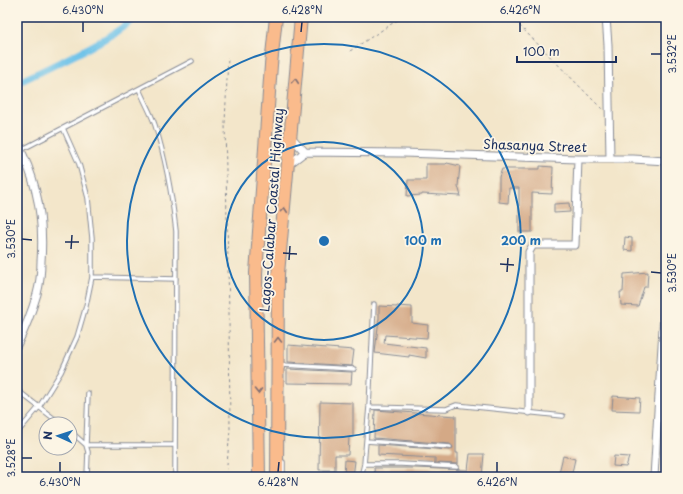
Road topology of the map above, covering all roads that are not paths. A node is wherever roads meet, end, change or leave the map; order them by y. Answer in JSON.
{"nodes":[{"id":1,"x":276,"y":17,"type":"edge"},
{"id":2,"x":301,"y":17,"type":"edge"},
{"id":3,"x":606,"y":17,"type":"edge"},
{"id":4,"x":192,"y":61,"type":"dead end"},
{"id":5,"x":139,"y":88,"type":"junction"},
{"id":6,"x":63,"y":128,"type":"junction"},
{"id":7,"x":290,"y":136,"type":"junction"},
{"id":8,"x":17,"y":143,"type":"edge"},
{"id":9,"x":21,"y":150,"type":"junction"},
{"id":10,"x":305,"y":152,"type":"junction"},
{"id":11,"x":578,"y":159,"type":"junction"},
{"id":12,"x":610,"y":159,"type":"junction"},
{"id":13,"x":666,"y":161,"type":"edge"},
{"id":14,"x":288,"y":165,"type":"junction"},
{"id":15,"x":92,"y":277,"type":"junction"},
{"id":16,"x":176,"y":279,"type":"junction"},
{"id":17,"x":666,"y":279,"type":"edge"},
{"id":18,"x":374,"y":304,"type":"dead end"},
{"id":19,"x":17,"y":345,"type":"edge"},
{"id":20,"x":354,"y":369,"type":"dead end"},
{"id":21,"x":282,"y":373,"type":"dead end"},
{"id":22,"x":17,"y":390,"type":"edge"},
{"id":23,"x":88,"y":393,"type":"dead end"},
{"id":24,"x":39,"y":407,"type":"junction"},
{"id":25,"x":369,"y":407,"type":"junction"},
{"id":26,"x":529,"y":412,"type":"junction"},
{"id":27,"x":51,"y":416,"type":"edge"},
{"id":28,"x":564,"y":416,"type":"dead end"},
{"id":29,"x":17,"y":433,"type":"edge"},
{"id":30,"x":78,"y":438,"type":"edge"},
{"id":31,"x":366,"y":441,"type":"junction"},
{"id":32,"x":86,"y":445,"type":"junction"},
{"id":33,"x":175,"y":445,"type":"junction"},
{"id":34,"x":450,"y":447,"type":"dead end"},
{"id":35,"x":283,"y":461,"type":"dead end"},
{"id":36,"x":364,"y":464,"type":"junction"},
{"id":37,"x":457,"y":467,"type":"dead end"},
{"id":38,"x":87,"y":477,"type":"edge"},
{"id":39,"x":175,"y":477,"type":"edge"},
{"id":40,"x":259,"y":477,"type":"edge"},
{"id":41,"x":277,"y":477,"type":"edge"},
{"id":42,"x":283,"y":477,"type":"edge"},
{"id":43,"x":361,"y":477,"type":"edge"},
{"id":44,"x":654,"y":477,"type":"edge"}],
"edges":[{"from":1,"to":40,"type":"highway","name":"Lagos-Calabar Coastal Highway","one_way":true},
{"from":7,"to":2,"type":"highway","name":"Lagos-Calabar Coastal Highway","one_way":true},
{"from":3,"to":12,"type":"street"},
{"from":4,"to":5,"type":"lane"},
{"from":5,"to":6,"type":"lane"},
{"from":5,"to":16,"type":"lane"},
{"from":6,"to":9,"type":"lane"},
{"from":6,"to":15,"type":"lane"},
{"from":7,"to":10,"type":"street"},
{"from":7,"to":14,"type":"highway","name":"Lagos-Calabar Coastal Highway"},
{"from":8,"to":9,"type":"street"},
{"from":9,"to":19,"type":"street"},
{"from":10,"to":11,"type":"street","name":"Shasanya Street"},
{"from":10,"to":14,"type":"street"},
{"from":11,"to":12,"type":"street","name":"Shasanya Street"},
{"from":11,"to":26,"type":"street"},
{"from":12,"to":13,"type":"street","name":"Shasanya Street"},
{"from":41,"to":14,"type":"highway","name":"Lagos-Calabar Coastal Highway","one_way":true},
{"from":15,"to":16,"type":"lane"},
{"from":15,"to":24,"type":"lane"},
{"from":16,"to":33,"type":"lane"},
{"from":17,"to":44,"type":"street"},
{"from":18,"to":25,"type":"lane"},
{"from":20,"to":21,"type":"lane"},
{"from":22,"to":24,"type":"lane"},
{"from":23,"to":32,"type":"lane"},
{"from":24,"to":27,"type":"lane"},
{"from":24,"to":29,"type":"lane"},
{"from":25,"to":26,"type":"lane"},
{"from":25,"to":31,"type":"lane"},
{"from":26,"to":28,"type":"lane"},
{"from":30,"to":32,"type":"lane"},
{"from":31,"to":34,"type":"lane"},
{"from":31,"to":36,"type":"lane"},
{"from":32,"to":33,"type":"lane"},
{"from":32,"to":38,"type":"lane"},
{"from":33,"to":39,"type":"lane"},
{"from":35,"to":42,"type":"lane"},
{"from":36,"to":37,"type":"lane"},
{"from":36,"to":43,"type":"lane"}]}
